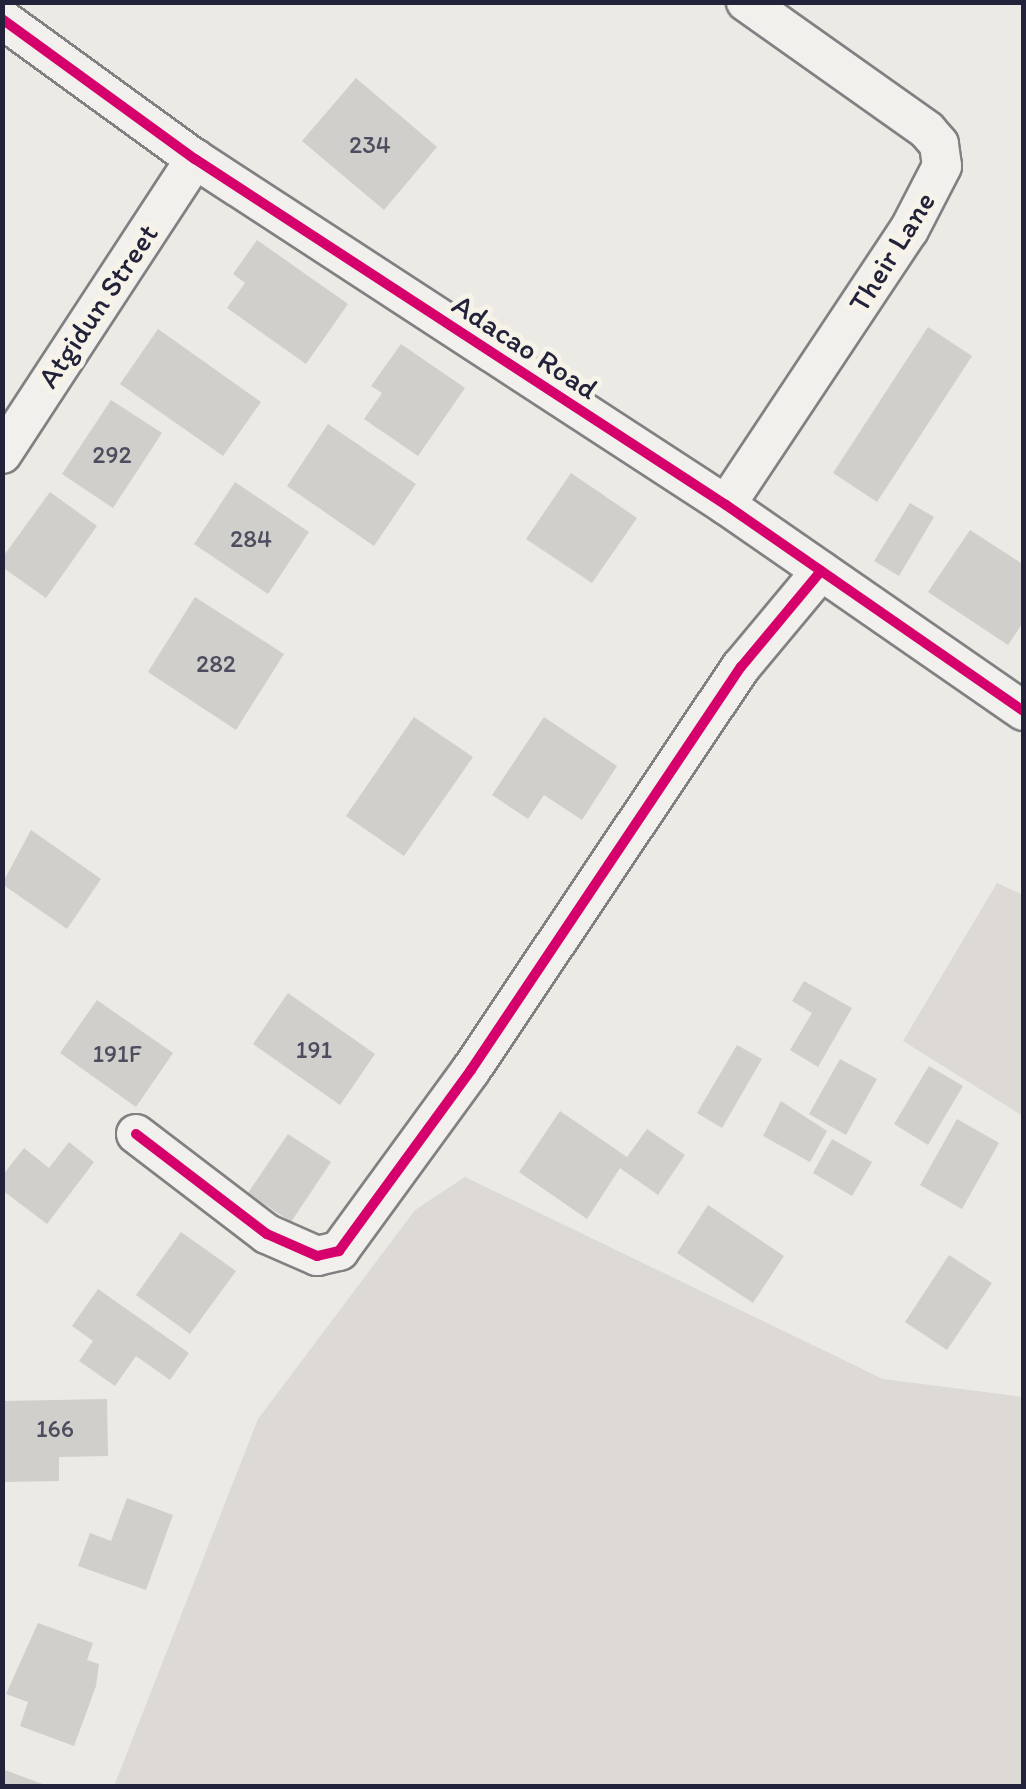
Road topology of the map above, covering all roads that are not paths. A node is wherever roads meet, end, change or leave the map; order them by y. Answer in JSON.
{"nodes":[{"id":1,"x":746,"y":2,"type":"edge"},
{"id":2,"x":2,"y":18,"type":"edge"},
{"id":3,"x":195,"y":159,"type":"junction"},
{"id":4,"x":2,"y":454,"type":"edge"},
{"id":5,"x":726,"y":505,"type":"junction"},
{"id":6,"x":821,"y":571,"type":"junction"},
{"id":7,"x":1024,"y":712,"type":"edge"},
{"id":8,"x":136,"y":1134,"type":"dead end"}],
"edges":[{"from":1,"to":5,"type":"street","name":"Their Lane"},
{"from":2,"to":3,"type":"street","name":"Adacao Road"},
{"from":3,"to":4,"type":"street","name":"Atgidun Street"},
{"from":3,"to":5,"type":"street","name":"Adacao Road"},
{"from":5,"to":6,"type":"street","name":"Adacao Road"},
{"from":6,"to":7,"type":"street","name":"Adacao Road"},
{"from":6,"to":8,"type":"street"}]}
